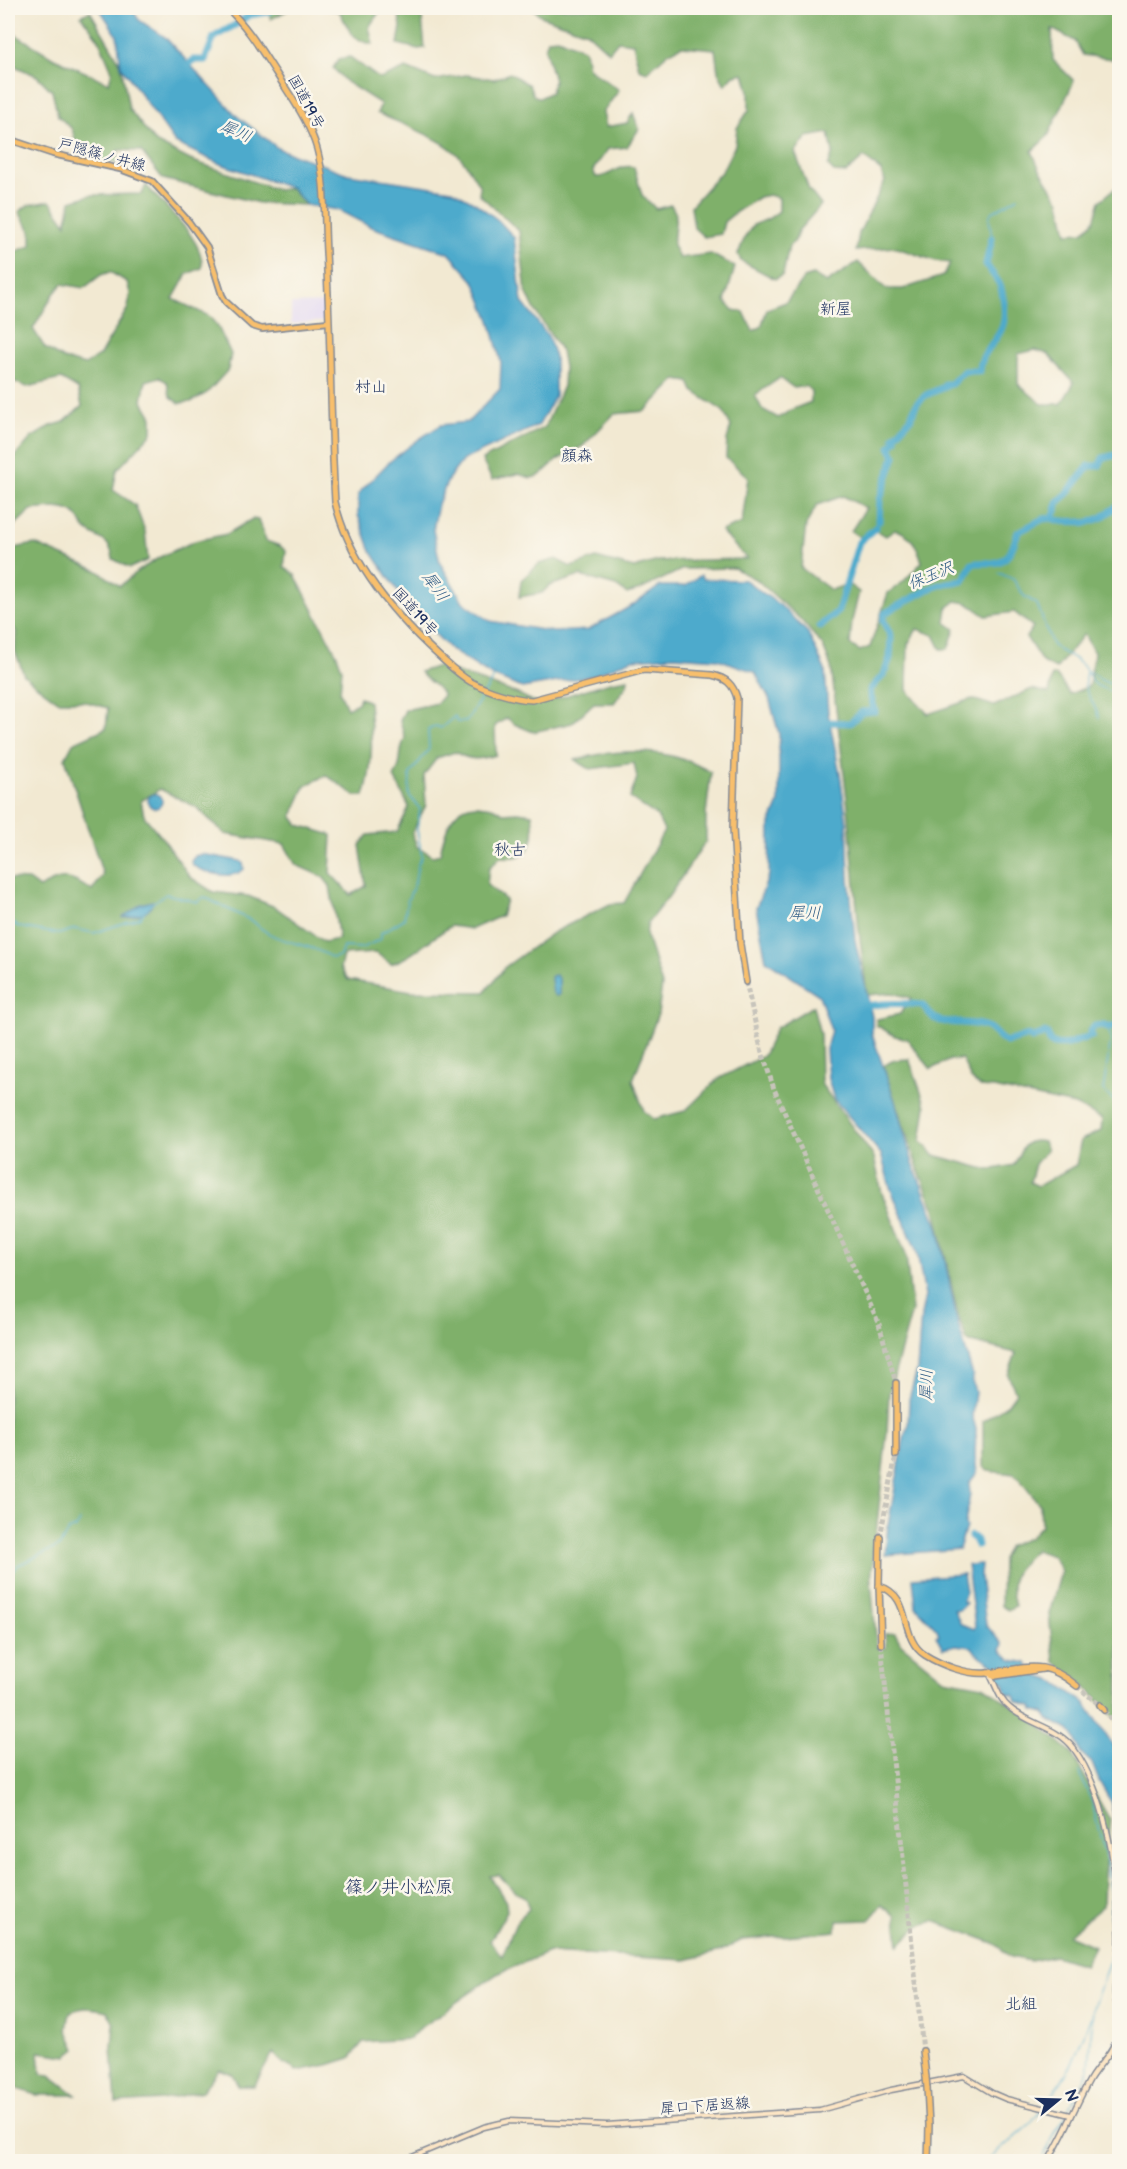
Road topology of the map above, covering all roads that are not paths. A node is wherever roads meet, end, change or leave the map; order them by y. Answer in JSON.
{"nodes":[{"id":1,"x":227,"y":8,"type":"edge"},
{"id":2,"x":8,"y":139,"type":"edge"},
{"id":3,"x":328,"y":322,"type":"junction"},
{"id":4,"x":746,"y":982,"type":"tunnel mouth"},
{"id":5,"x":896,"y":1383,"type":"tunnel mouth"},
{"id":6,"x":896,"y":1455,"type":"tunnel mouth"},
{"id":7,"x":880,"y":1537,"type":"tunnel mouth"},
{"id":8,"x":879,"y":1586,"type":"junction"},
{"id":9,"x":881,"y":1644,"type":"tunnel mouth"},
{"id":10,"x":992,"y":1673,"type":"junction"},
{"id":11,"x":1077,"y":1686,"type":"tunnel mouth"},
{"id":12,"x":923,"y":2051,"type":"tunnel mouth"},
{"id":13,"x":1071,"y":2115,"type":"junction"},
{"id":14,"x":336,"y":2162,"type":"edge"},
{"id":15,"x":928,"y":2162,"type":"edge"},
{"id":16,"x":1051,"y":2162,"type":"edge"}],
"edges":[{"from":1,"to":3,"type":"highway","name":"国道19号"},
{"from":2,"to":3,"type":"main road","name":"戸隠篠ノ井線"},
{"from":3,"to":4,"type":"highway","name":"国道19号"},
{"from":5,"to":6,"type":"highway"},
{"from":7,"to":8,"type":"highway"},
{"from":8,"to":9,"type":"highway"},
{"from":8,"to":10,"type":"highway"},
{"from":10,"to":11,"type":"highway"},
{"from":10,"to":13,"type":"main road"},
{"from":12,"to":15,"type":"highway","bridge":true},
{"from":13,"to":14,"type":"main road","name":"犀口下居返線"},
{"from":13,"to":16,"type":"main road"}]}
